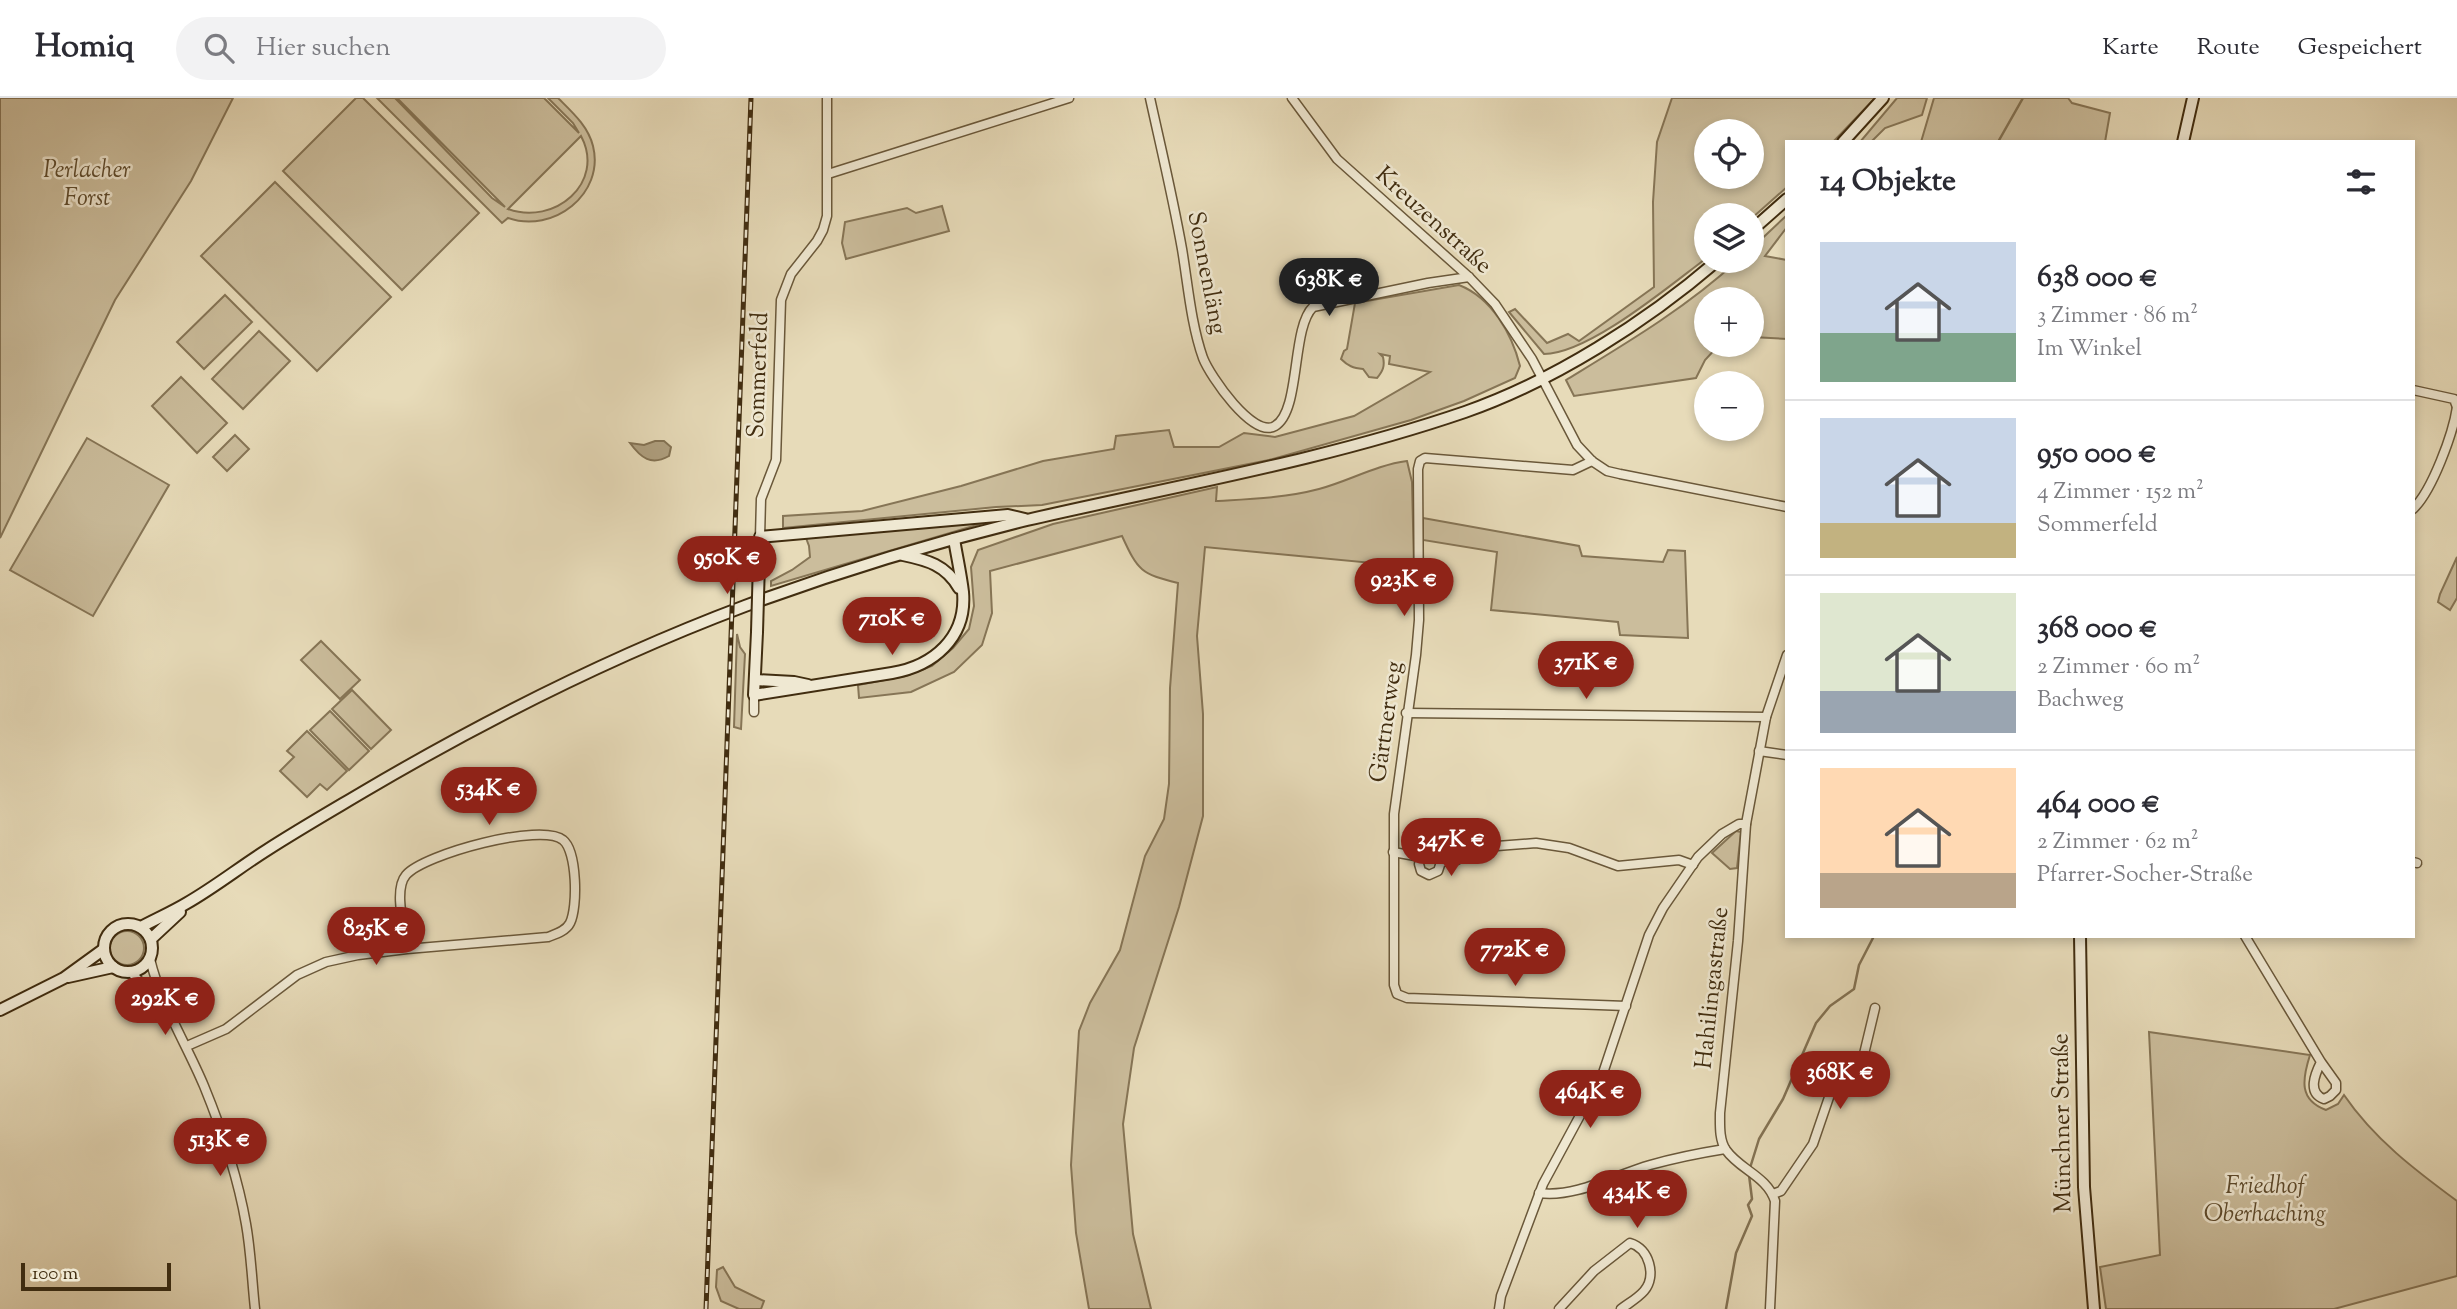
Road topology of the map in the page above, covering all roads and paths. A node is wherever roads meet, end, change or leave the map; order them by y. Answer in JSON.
{"nodes":[{"id":1,"x":827,"y":98,"type":"edge"},
{"id":2,"x":1069,"y":98,"type":"edge"},
{"id":3,"x":1150,"y":98,"type":"edge"},
{"id":4,"x":1292,"y":98,"type":"edge"},
{"id":5,"x":1883,"y":98,"type":"edge"},
{"id":6,"x":2193,"y":98,"type":"edge"},
{"id":7,"x":1051,"y":100,"type":"edge"},
{"id":8,"x":1845,"y":140,"type":"edge"},
{"id":9,"x":2183,"y":140,"type":"edge"},
{"id":10,"x":828,"y":174,"type":"junction"},
{"id":11,"x":1785,"y":201,"type":"edge"},
{"id":12,"x":1764,"y":219,"type":"edge"},
{"id":13,"x":1701,"y":273,"type":"edge"},
{"id":14,"x":1469,"y":277,"type":"junction"},
{"id":15,"x":1542,"y":377,"type":"junction"},
{"id":16,"x":2415,"y":390,"type":"edge"},
{"id":17,"x":2457,"y":407,"type":"edge"},
{"id":18,"x":1592,"y":461,"type":"junction"},
{"id":19,"x":1785,"y":507,"type":"edge"},
{"id":20,"x":2415,"y":507,"type":"edge"},
{"id":21,"x":1030,"y":520,"type":"junction"},
{"id":22,"x":760,"y":537,"type":"junction"},
{"id":23,"x":954,"y":539,"type":"junction"},
{"id":24,"x":901,"y":554,"type":"junction"},
{"id":25,"x":963,"y":594,"type":"junction"},
{"id":26,"x":1784,"y":666,"type":"edge"},
{"id":27,"x":755,"y":680,"type":"junction"},
{"id":28,"x":808,"y":685,"type":"junction"},
{"id":29,"x":754,"y":695,"type":"junction"},
{"id":30,"x":754,"y":712,"type":"dead end"},
{"id":31,"x":1406,"y":713,"type":"junction"},
{"id":32,"x":1766,"y":717,"type":"junction"},
{"id":33,"x":1759,"y":751,"type":"junction"},
{"id":34,"x":1785,"y":755,"type":"edge"},
{"id":35,"x":1745,"y":824,"type":"junction"},
{"id":36,"x":1393,"y":852,"type":"junction"},
{"id":37,"x":1421,"y":857,"type":"junction"},
{"id":38,"x":1441,"y":862,"type":"junction"},
{"id":39,"x":1693,"y":865,"type":"junction"},
{"id":40,"x":189,"y":902,"type":"junction"},
{"id":41,"x":141,"y":928,"type":"junction"},
{"id":42,"x":2080,"y":938,"type":"edge"},
{"id":43,"x":2246,"y":938,"type":"edge"},
{"id":44,"x":151,"y":939,"type":"junction"},
{"id":45,"x":104,"y":949,"type":"junction"},
{"id":46,"x":407,"y":949,"type":"junction"},
{"id":47,"x":150,"y":959,"type":"junction"},
{"id":48,"x":113,"y":967,"type":"junction"},
{"id":49,"x":131,"y":972,"type":"junction"},
{"id":50,"x":64,"y":978,"type":"junction"},
{"id":51,"x":1626,"y":1006,"type":"junction"},
{"id":52,"x":1874,"y":1008,"type":"dead end"},
{"id":53,"x":0,"y":1010,"type":"edge"},
{"id":54,"x":167,"y":1013,"type":"junction"},
{"id":55,"x":187,"y":1046,"type":"junction"},
{"id":56,"x":2321,"y":1062,"type":"dead end"},
{"id":57,"x":1725,"y":1149,"type":"junction"},
{"id":58,"x":1539,"y":1193,"type":"junction"},
{"id":59,"x":1773,"y":1194,"type":"junction"},
{"id":60,"x":255,"y":1309,"type":"edge"},
{"id":61,"x":1499,"y":1309,"type":"edge"},
{"id":62,"x":1560,"y":1309,"type":"edge"},
{"id":63,"x":1621,"y":1309,"type":"edge"},
{"id":64,"x":1770,"y":1309,"type":"edge"},
{"id":65,"x":2094,"y":1309,"type":"edge"}],
"edges":[{"from":1,"to":10,"type":"street","name":"Sommerfeld"},
{"from":2,"to":7,"type":"street"},
{"from":3,"to":14,"type":"street","name":"Sonnenläng"},
{"from":4,"to":14,"type":"street","name":"Kreuzenstraße"},
{"from":5,"to":8,"type":"main road"},
{"from":6,"to":9,"type":"main road"},
{"from":7,"to":10,"type":"street"},
{"from":10,"to":22,"type":"street","name":"Sommerfeld"},
{"from":11,"to":12,"type":"main road"},
{"from":13,"to":15,"type":"main road"},
{"from":14,"to":15,"type":"street","name":"Kreuzenstraße"},
{"from":15,"to":18,"type":"street","name":"Kreuzenstraße"},
{"from":15,"to":21,"type":"main road"},
{"from":16,"to":17,"type":"street"},
{"from":17,"to":20,"type":"street"},
{"from":18,"to":19,"type":"street"},
{"from":18,"to":31,"type":"street","name":"Gärtnerweg"},
{"from":21,"to":22,"type":"main road"},
{"from":21,"to":23,"type":"main road"},
{"from":22,"to":27,"type":"main road","bridge":true},
{"from":23,"to":24,"type":"main road"},
{"from":23,"to":25,"type":"main road"},
{"from":24,"to":25,"type":"main road"},
{"from":24,"to":40,"type":"main road"},
{"from":25,"to":28,"type":"main road"},
{"from":26,"to":32,"type":"street","name":"Hahilingastraße"},
{"from":27,"to":28,"type":"main road"},
{"from":27,"to":29,"type":"main road"},
{"from":28,"to":29,"type":"main road"},
{"from":29,"to":30,"type":"street"},
{"from":31,"to":32,"type":"street"},
{"from":31,"to":36,"type":"street","name":"Gärtnerweg"},
{"from":32,"to":33,"type":"street","name":"Hahilingastraße"},
{"from":33,"to":34,"type":"street"},
{"from":33,"to":35,"type":"street","name":"Hahilingastraße"},
{"from":35,"to":39,"type":"street"},
{"from":35,"to":57,"type":"street","name":"Hahilingastraße"},
{"from":36,"to":37,"type":"street"},
{"from":36,"to":51,"type":"street","name":"Gärtnerweg"},
{"from":37,"to":38,"type":"street"},
{"from":37,"to":38,"type":"street"},
{"from":38,"to":39,"type":"street"},
{"from":39,"to":51,"type":"street"},
{"from":40,"to":41,"type":"main road"},
{"from":40,"to":44,"type":"main road"},
{"from":41,"to":44,"type":"main road"},
{"from":41,"to":45,"type":"main road"},
{"from":42,"to":65,"type":"main road","name":"Münchner Straße"},
{"from":43,"to":56,"type":"street"},
{"from":44,"to":47,"type":"main road"},
{"from":45,"to":48,"type":"main road"},
{"from":45,"to":50,"type":"main road"},
{"from":46,"to":46,"type":"street"},
{"from":46,"to":55,"type":"street"},
{"from":47,"to":49,"type":"main road"},
{"from":47,"to":54,"type":"street"},
{"from":48,"to":49,"type":"main road"},
{"from":48,"to":50,"type":"main road"},
{"from":49,"to":54,"type":"street"},
{"from":50,"to":53,"type":"main road"},
{"from":51,"to":58,"type":"street"},
{"from":52,"to":59,"type":"street"},
{"from":54,"to":55,"type":"street"},
{"from":55,"to":60,"type":"street"},
{"from":57,"to":58,"type":"street"},
{"from":57,"to":59,"type":"street"},
{"from":58,"to":61,"type":"street"},
{"from":59,"to":64,"type":"street"},
{"from":62,"to":63,"type":"street"}]}
